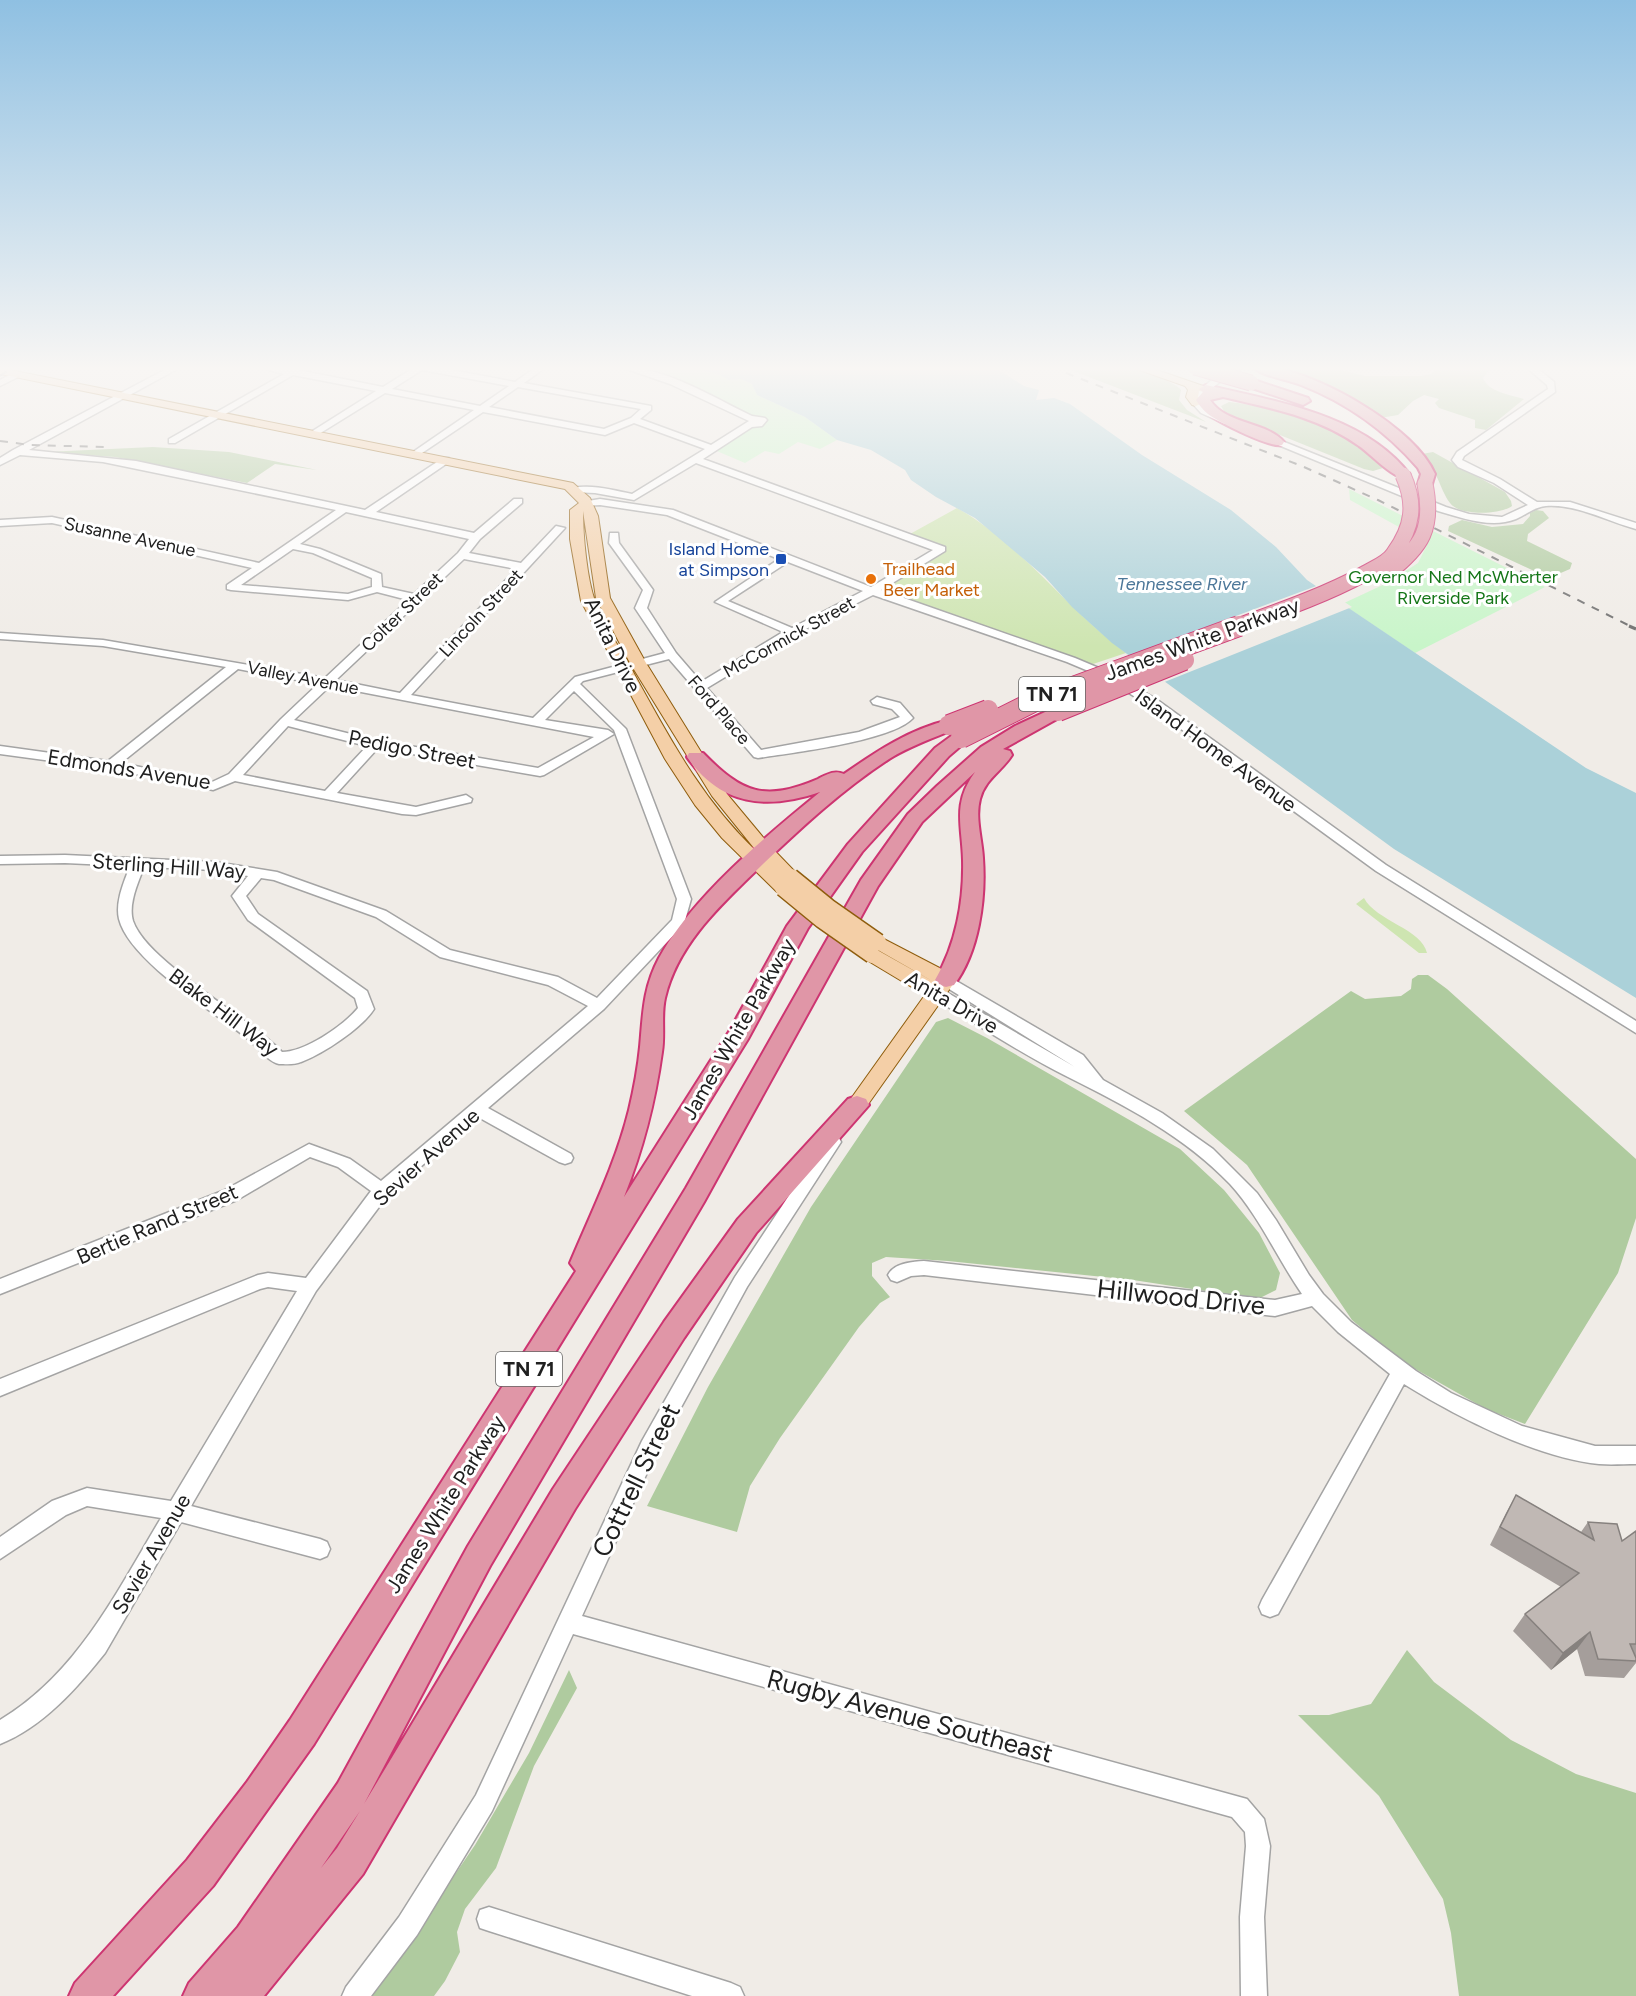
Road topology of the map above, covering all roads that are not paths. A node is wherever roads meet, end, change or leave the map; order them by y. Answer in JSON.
{"nodes":[{"id":1,"x":111,"y":460,"type":"edge"},
{"id":2,"x":446,"y":460,"type":"joint"},
{"id":3,"x":693,"y":460,"type":"edge"},
{"id":4,"x":698,"y":460,"type":"edge"},
{"id":5,"x":1322,"y":460,"type":"edge"},
{"id":6,"x":1387,"y":460,"type":"edge"},
{"id":7,"x":1397,"y":460,"type":"edge"},
{"id":8,"x":1419,"y":460,"type":"edge"},
{"id":9,"x":1457,"y":460,"type":"edge"},
{"id":10,"x":1403,"y":475,"type":"junction"},
{"id":11,"x":576,"y":490,"type":"junction"},
{"id":12,"x":518,"y":501,"type":"dead end"},
{"id":13,"x":586,"y":504,"type":"junction"},
{"id":14,"x":1534,"y":504,"type":"junction"},
{"id":15,"x":345,"y":508,"type":"junction"},
{"id":16,"x":368,"y":513,"type":"junction"},
{"id":17,"x":0,"y":523,"type":"edge"},
{"id":18,"x":1636,"y":526,"type":"edge"},
{"id":19,"x":560,"y":528,"type":"dead end"},
{"id":20,"x":614,"y":535,"type":"dead end"},
{"id":21,"x":476,"y":537,"type":"junction"},
{"id":22,"x":290,"y":544,"type":"junction"},
{"id":23,"x":462,"y":555,"type":"junction"},
{"id":24,"x":787,"y":558,"type":"junction"},
{"id":25,"x":259,"y":566,"type":"junction"},
{"id":26,"x":525,"y":567,"type":"junction"},
{"id":27,"x":377,"y":589,"type":"junction"},
{"id":28,"x":872,"y":591,"type":"junction"},
{"id":29,"x":416,"y":598,"type":"junction"},
{"id":30,"x":792,"y":632,"type":"junction"},
{"id":31,"x":0,"y":636,"type":"edge"},
{"id":32,"x":672,"y":655,"type":"junction"},
{"id":33,"x":236,"y":665,"type":"junction"},
{"id":34,"x":630,"y":665,"type":"junction"},
{"id":35,"x":327,"y":683,"type":"junction"},
{"id":36,"x":573,"y":684,"type":"junction"},
{"id":37,"x":699,"y":688,"type":"junction"},
{"id":38,"x":401,"y":698,"type":"junction"},
{"id":39,"x":877,"y":701,"type":"dead end"},
{"id":40,"x":285,"y":722,"type":"junction"},
{"id":41,"x":535,"y":723,"type":"junction"},
{"id":42,"x":620,"y":729,"type":"junction"},
{"id":43,"x":955,"y":732,"type":"junction"},
{"id":44,"x":604,"y":735,"type":"junction"},
{"id":45,"x":375,"y":744,"type":"junction"},
{"id":46,"x":0,"y":750,"type":"edge"},
{"id":47,"x":884,"y":754,"type":"junction"},
{"id":48,"x":994,"y":754,"type":"junction"},
{"id":49,"x":696,"y":757,"type":"junction"},
{"id":50,"x":111,"y":765,"type":"junction"},
{"id":51,"x":234,"y":777,"type":"junction"},
{"id":52,"x":328,"y":795,"type":"junction"},
{"id":53,"x":466,"y":799,"type":"dead end"},
{"id":54,"x":760,"y":857,"type":"junction"},
{"id":55,"x":0,"y":860,"type":"edge"},
{"id":56,"x":139,"y":862,"type":"junction"},
{"id":57,"x":258,"y":873,"type":"junction"},
{"id":58,"x":941,"y":986,"type":"junction"},
{"id":59,"x":599,"y":1005,"type":"junction"},
{"id":60,"x":1636,"y":1028,"type":"edge"},
{"id":61,"x":857,"y":1105,"type":"junction"},
{"id":62,"x":478,"y":1110,"type":"junction"},
{"id":63,"x":565,"y":1158,"type":"dead end"},
{"id":64,"x":382,"y":1190,"type":"junction"},
{"id":65,"x":897,"y":1275,"type":"dead end"},
{"id":66,"x":310,"y":1286,"type":"junction"},
{"id":67,"x":0,"y":1287,"type":"edge"},
{"id":68,"x":1316,"y":1298,"type":"junction"},
{"id":69,"x":553,"y":1330,"type":"junction"},
{"id":70,"x":1401,"y":1372,"type":"junction"},
{"id":71,"x":0,"y":1388,"type":"edge"},
{"id":72,"x":1636,"y":1455,"type":"edge"},
{"id":73,"x":175,"y":1511,"type":"junction"},
{"id":74,"x":0,"y":1549,"type":"edge"},
{"id":75,"x":320,"y":1549,"type":"dead end"},
{"id":76,"x":1270,"y":1607,"type":"dead end"},
{"id":77,"x":567,"y":1622,"type":"junction"},
{"id":78,"x":0,"y":1733,"type":"edge"},
{"id":79,"x":489,"y":1919,"type":"dead end"},
{"id":80,"x":88,"y":1996,"type":"edge"},
{"id":81,"x":202,"y":1996,"type":"edge"},
{"id":82,"x":237,"y":1996,"type":"edge"},
{"id":83,"x":355,"y":1996,"type":"edge"},
{"id":84,"x":731,"y":1996,"type":"edge"},
{"id":85,"x":1254,"y":1996,"type":"edge"}],
"edges":[{"from":1,"to":15,"type":"street"},
{"from":2,"to":11,"type":"main road"},
{"from":2,"to":16,"type":"street"},
{"from":3,"to":11,"type":"street"},
{"from":4,"to":28,"type":"street","name":"McCormick Street"},
{"from":5,"to":14,"type":"street"},
{"from":6,"to":10,"type":"highway"},
{"from":7,"to":10,"type":"highway","name":"James White Parkway","number":"TN 71"},
{"from":8,"to":48,"type":"highway","name":"James White Parkway","number":"TN 71","bridge":true},
{"from":9,"to":14,"type":"street"},
{"from":10,"to":43,"type":"highway","name":"James White Parkway","number":"TN 71","bridge":true},
{"from":11,"to":13,"type":"main road"},
{"from":12,"to":21,"type":"street","name":"Colter Street"},
{"from":13,"to":24,"type":"street","name":"Island Home Avenue"},
{"from":13,"to":34,"type":"main road","name":"Anita Drive"},
{"from":14,"to":18,"type":"street"},
{"from":15,"to":16,"type":"street"},
{"from":15,"to":22,"type":"street"},
{"from":16,"to":21,"type":"street"},
{"from":17,"to":25,"type":"street","name":"Susanne Avenue"},
{"from":19,"to":26,"type":"street","name":"Lincoln Street"},
{"from":20,"to":32,"type":"street","name":"Ford Place"},
{"from":21,"to":23,"type":"street","name":"Colter Street"},
{"from":22,"to":25,"type":"street"},
{"from":22,"to":27,"type":"street"},
{"from":23,"to":26,"type":"street"},
{"from":23,"to":29,"type":"street","name":"Colter Street"},
{"from":24,"to":28,"type":"street","name":"Island Home Avenue"},
{"from":24,"to":30,"type":"street"},
{"from":25,"to":27,"type":"street"},
{"from":26,"to":38,"type":"street","name":"Lincoln Street"},
{"from":27,"to":29,"type":"street"},
{"from":28,"to":30,"type":"street","name":"McCormick Street"},
{"from":28,"to":60,"type":"street","name":"Island Home Avenue"},
{"from":29,"to":35,"type":"street","name":"Colter Street"},
{"from":30,"to":37,"type":"street","name":"McCormick Street"},
{"from":31,"to":33,"type":"street","name":"Valley Avenue"},
{"from":32,"to":34,"type":"street"},
{"from":32,"to":37,"type":"street","name":"Ford Place"},
{"from":33,"to":35,"type":"street","name":"Valley Avenue"},
{"from":33,"to":50,"type":"street"},
{"from":34,"to":36,"type":"street"},
{"from":34,"to":49,"type":"main road","name":"Anita Drive"},
{"from":34,"to":54,"type":"main road","name":"Anita Drive"},
{"from":35,"to":38,"type":"street","name":"Valley Avenue"},
{"from":35,"to":40,"type":"street","name":"Colter Street"},
{"from":36,"to":41,"type":"street"},
{"from":36,"to":42,"type":"street","name":"Sevier Avenue"},
{"from":37,"to":39,"type":"street","name":"Ford Place"},
{"from":38,"to":41,"type":"street","name":"Valley Avenue"},
{"from":40,"to":45,"type":"street","name":"Pedigo Street"},
{"from":40,"to":51,"type":"street","name":"Colter Street"},
{"from":41,"to":44,"type":"street","name":"Valley Avenue"},
{"from":42,"to":44,"type":"street"},
{"from":42,"to":59,"type":"street","name":"Sevier Avenue"},
{"from":43,"to":47,"type":"highway"},
{"from":43,"to":69,"type":"highway","name":"James White Parkway","number":"TN 71"},
{"from":44,"to":45,"type":"street","name":"Pedigo Street"},
{"from":45,"to":52,"type":"street"},
{"from":46,"to":50,"type":"street","name":"Edmonds Avenue"},
{"from":47,"to":49,"type":"highway"},
{"from":47,"to":54,"type":"highway"},
{"from":48,"to":58,"type":"highway"},
{"from":48,"to":81,"type":"highway","name":"James White Parkway","number":"TN 71"},
{"from":49,"to":54,"type":"main road","name":"Anita Drive"},
{"from":50,"to":51,"type":"street","name":"Edmonds Avenue"},
{"from":51,"to":52,"type":"street","name":"Edmonds Avenue"},
{"from":52,"to":53,"type":"street","name":"Edmonds Avenue"},
{"from":54,"to":58,"type":"main road","name":"Anita Drive","bridge":true},
{"from":54,"to":69,"type":"highway"},
{"from":55,"to":56,"type":"street","name":"Sterling Hill Way"},
{"from":56,"to":57,"type":"street","name":"Sterling Hill Way"},
{"from":56,"to":57,"type":"street","name":"Blake Hill Way"},
{"from":57,"to":59,"type":"street","name":"Sterling Hill Way"},
{"from":58,"to":61,"type":"main road","name":"Cottrell Street"},
{"from":58,"to":68,"type":"street","name":"Anita Drive"},
{"from":59,"to":62,"type":"street","name":"Sevier Avenue"},
{"from":61,"to":77,"type":"street","name":"Cottrell Street"},
{"from":61,"to":82,"type":"highway"},
{"from":62,"to":63,"type":"street"},
{"from":62,"to":64,"type":"street","name":"Sevier Avenue"},
{"from":64,"to":66,"type":"street","name":"Sevier Avenue"},
{"from":64,"to":67,"type":"street","name":"Bertie Rand Street"},
{"from":65,"to":68,"type":"street","name":"Hillwood Drive"},
{"from":66,"to":71,"type":"street"},
{"from":66,"to":73,"type":"street","name":"Sevier Avenue"},
{"from":68,"to":70,"type":"street"},
{"from":69,"to":80,"type":"highway","name":"James White Parkway","number":"TN 71"},
{"from":70,"to":72,"type":"street"},
{"from":70,"to":76,"type":"street"},
{"from":73,"to":74,"type":"street"},
{"from":73,"to":75,"type":"street"},
{"from":73,"to":78,"type":"street","name":"Sevier Avenue"},
{"from":77,"to":83,"type":"street","name":"Cottrell Street"},
{"from":77,"to":85,"type":"street","name":"Rugby Avenue Southeast"},
{"from":79,"to":84,"type":"street"}]}
